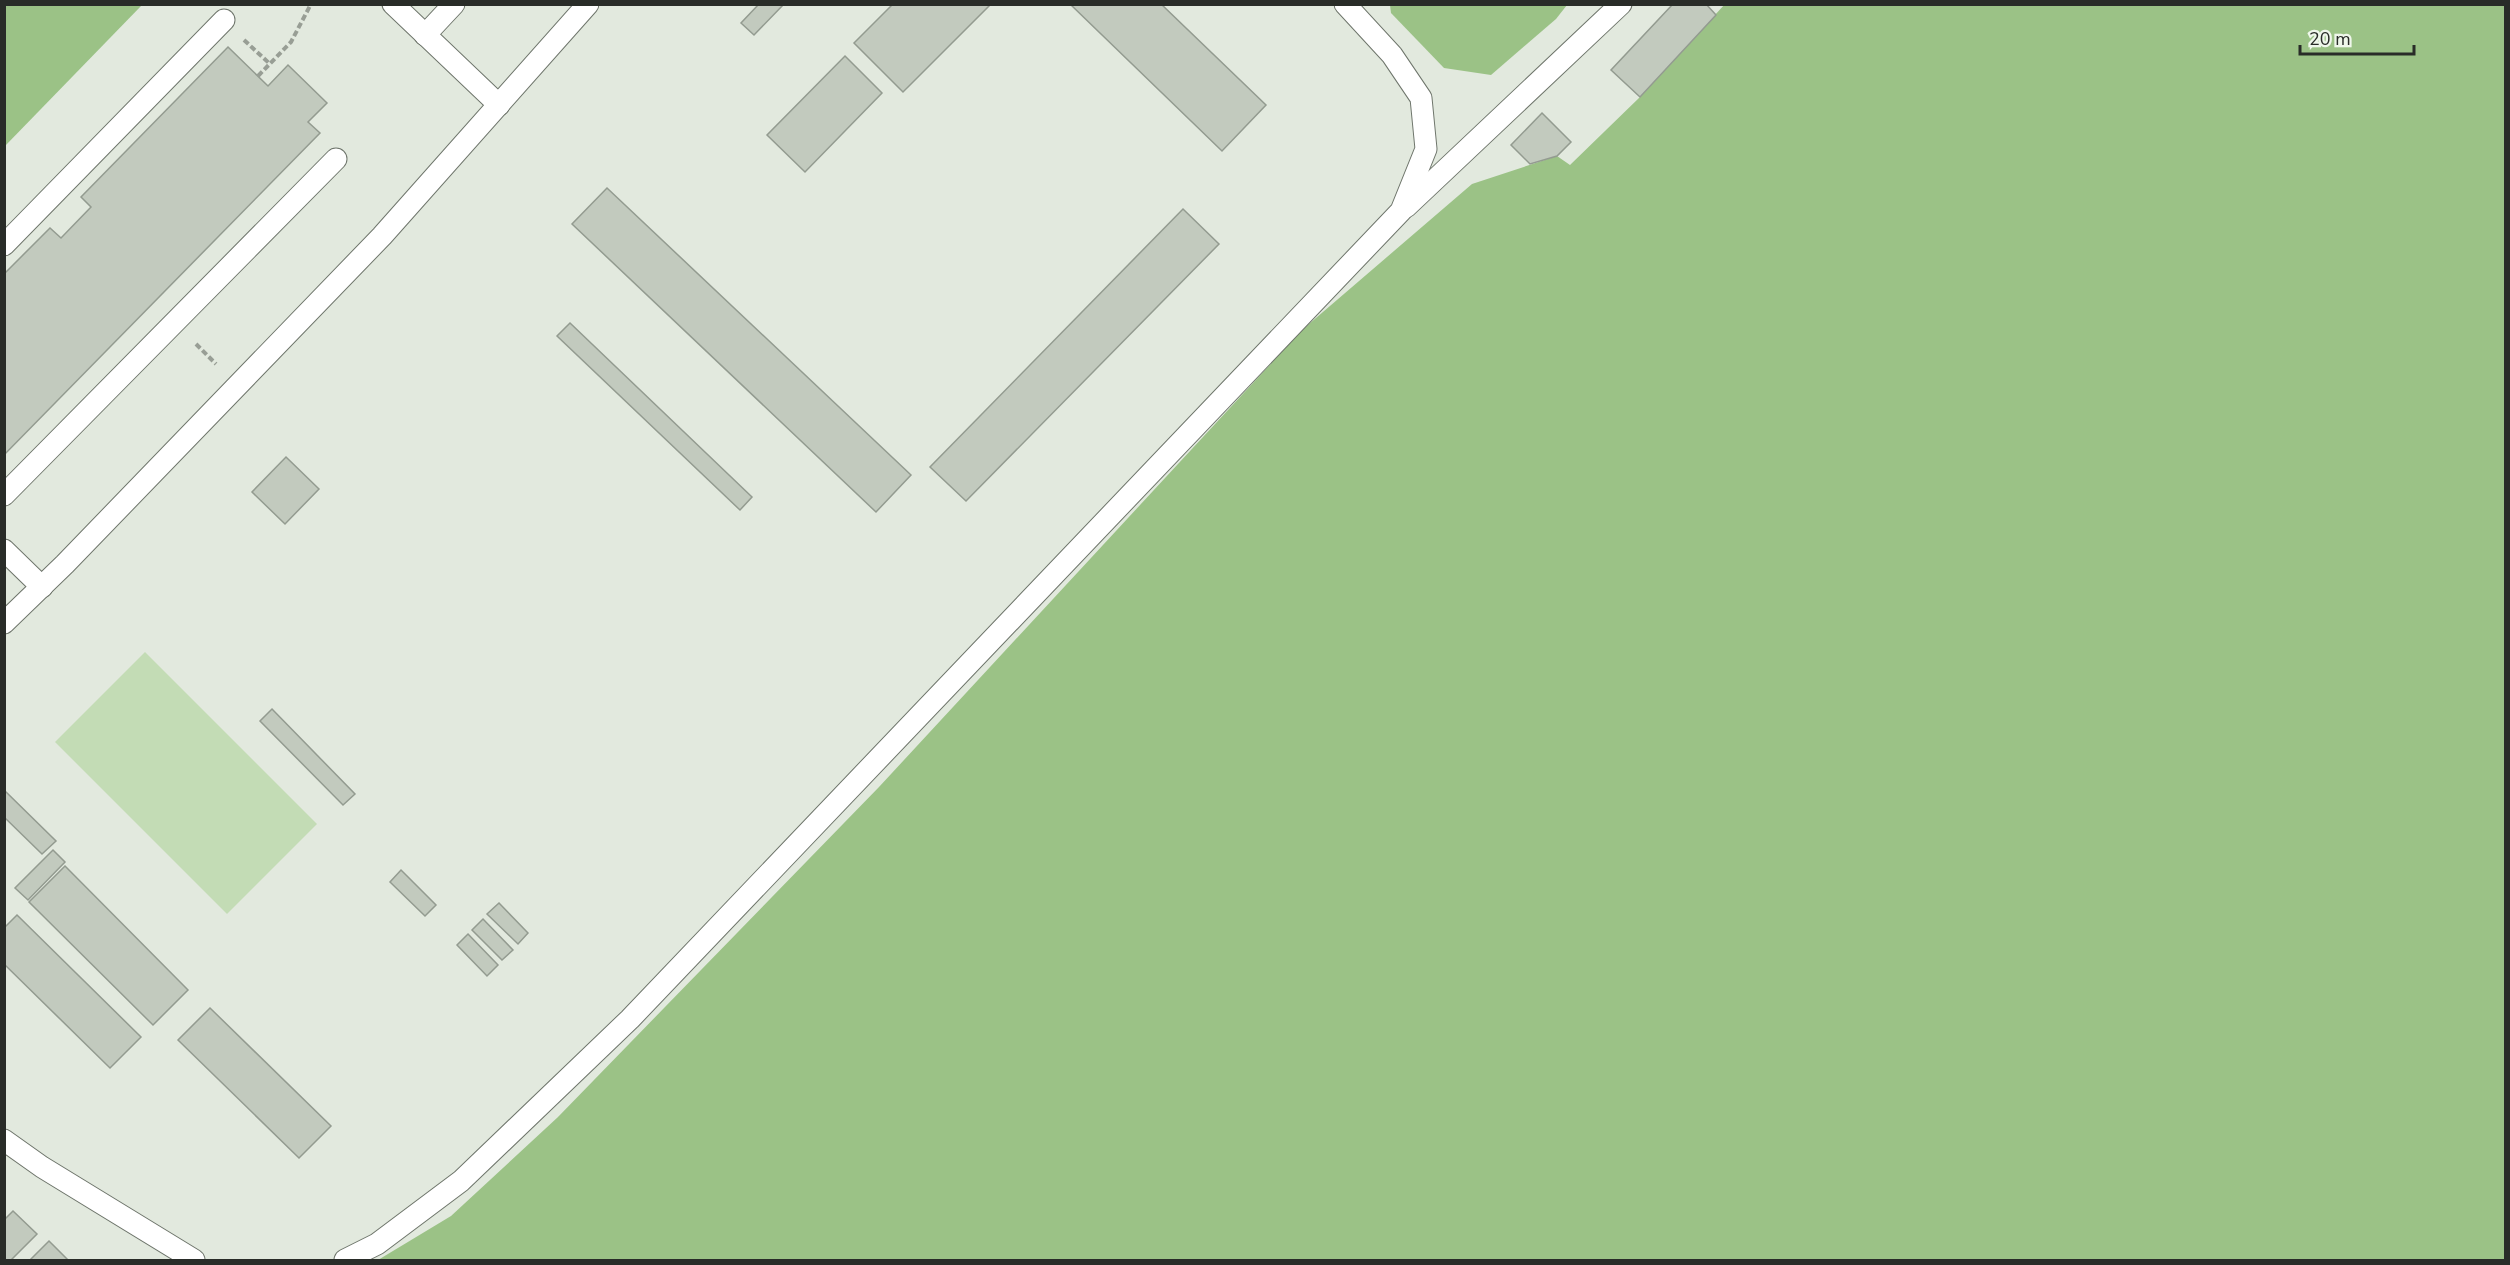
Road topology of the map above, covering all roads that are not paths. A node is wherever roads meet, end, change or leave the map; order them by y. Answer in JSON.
{"nodes":[{"id":1,"x":393,"y":4,"type":"edge"},
{"id":2,"x":454,"y":4,"type":"edge"},
{"id":3,"x":588,"y":4,"type":"edge"},
{"id":4,"x":1345,"y":4,"type":"edge"},
{"id":5,"x":1621,"y":4,"type":"edge"},
{"id":6,"x":224,"y":20,"type":"dead end"},
{"id":7,"x":425,"y":35,"type":"junction"},
{"id":8,"x":499,"y":105,"type":"junction"},
{"id":9,"x":336,"y":159,"type":"dead end"},
{"id":10,"x":1401,"y":211,"type":"junction"},
{"id":11,"x":4,"y":244,"type":"edge"},
{"id":12,"x":4,"y":495,"type":"edge"},
{"id":13,"x":4,"y":550,"type":"edge"},
{"id":14,"x":42,"y":587,"type":"junction"},
{"id":15,"x":4,"y":623,"type":"edge"},
{"id":16,"x":4,"y":1140,"type":"edge"},
{"id":17,"x":194,"y":1260,"type":"edge"},
{"id":18,"x":345,"y":1260,"type":"edge"}],
"edges":[{"from":1,"to":7,"type":"lane"},
{"from":2,"to":7,"type":"lane"},
{"from":3,"to":8,"type":"lane"},
{"from":4,"to":10,"type":"lane"},
{"from":5,"to":10,"type":"lane"},
{"from":6,"to":11,"type":"lane"},
{"from":7,"to":8,"type":"lane"},
{"from":8,"to":14,"type":"lane"},
{"from":9,"to":12,"type":"lane"},
{"from":10,"to":18,"type":"lane"},
{"from":13,"to":14,"type":"lane"},
{"from":14,"to":15,"type":"lane"},
{"from":16,"to":17,"type":"lane"}]}
